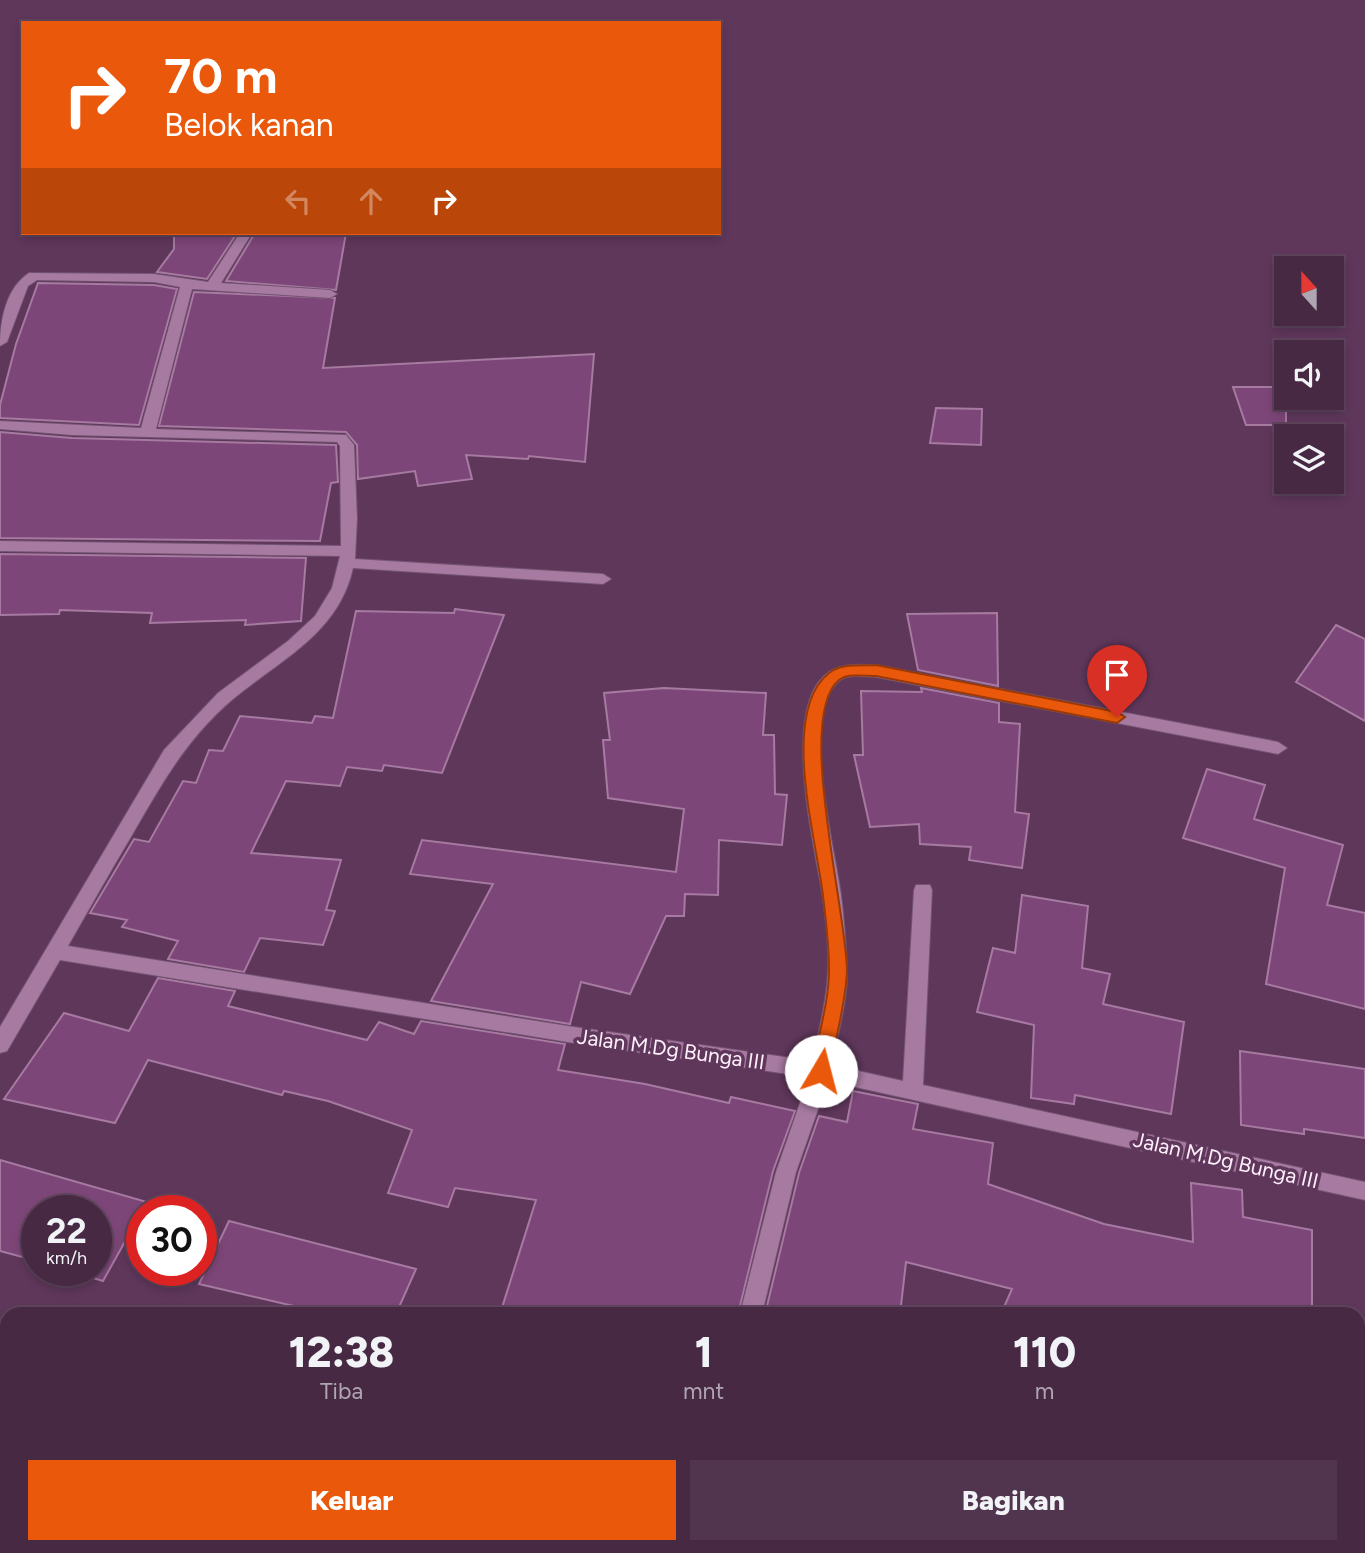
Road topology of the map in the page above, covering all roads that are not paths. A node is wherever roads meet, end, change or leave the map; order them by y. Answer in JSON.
{"nodes":[{"id":1,"x":245,"y":235,"type":"edge"},
{"id":2,"x":214,"y":284,"type":"junction"},
{"id":3,"x":187,"y":285,"type":"junction"},
{"id":4,"x":330,"y":294,"type":"dead end"},
{"id":5,"x":0,"y":342,"type":"edge"},
{"id":6,"x":0,"y":425,"type":"edge"},
{"id":7,"x":148,"y":431,"type":"junction"},
{"id":8,"x":0,"y":546,"type":"edge"},
{"id":9,"x":347,"y":556,"type":"junction"},
{"id":10,"x":603,"y":579,"type":"dead end"},
{"id":11,"x":1278,"y":748,"type":"dead end"},
{"id":12,"x":923,"y":890,"type":"dead end"},
{"id":13,"x":53,"y":951,"type":"junction"},
{"id":14,"x":0,"y":1045,"type":"edge"},
{"id":15,"x":821,"y":1071,"type":"junction"},
{"id":16,"x":913,"y":1091,"type":"junction"},
{"id":17,"x":1365,"y":1191,"type":"edge"},
{"id":18,"x":753,"y":1307,"type":"edge"}],
"edges":[{"from":1,"to":2,"type":"street"},
{"from":2,"to":3,"type":"street"},
{"from":2,"to":4,"type":"street"},
{"from":3,"to":5,"type":"street"},
{"from":3,"to":7,"type":"street"},
{"from":6,"to":7,"type":"street"},
{"from":7,"to":9,"type":"street"},
{"from":8,"to":9,"type":"street"},
{"from":9,"to":10,"type":"street"},
{"from":9,"to":13,"type":"street"},
{"from":11,"to":15,"type":"street"},
{"from":12,"to":16,"type":"street"},
{"from":13,"to":14,"type":"street"},
{"from":13,"to":15,"type":"street","name":"Jalan M.Dg Bunga III"},
{"from":15,"to":16,"type":"street","name":"Jalan M.Dg Bunga III"},
{"from":15,"to":18,"type":"street"},
{"from":16,"to":17,"type":"street","name":"Jalan M.Dg Bunga III"}]}
